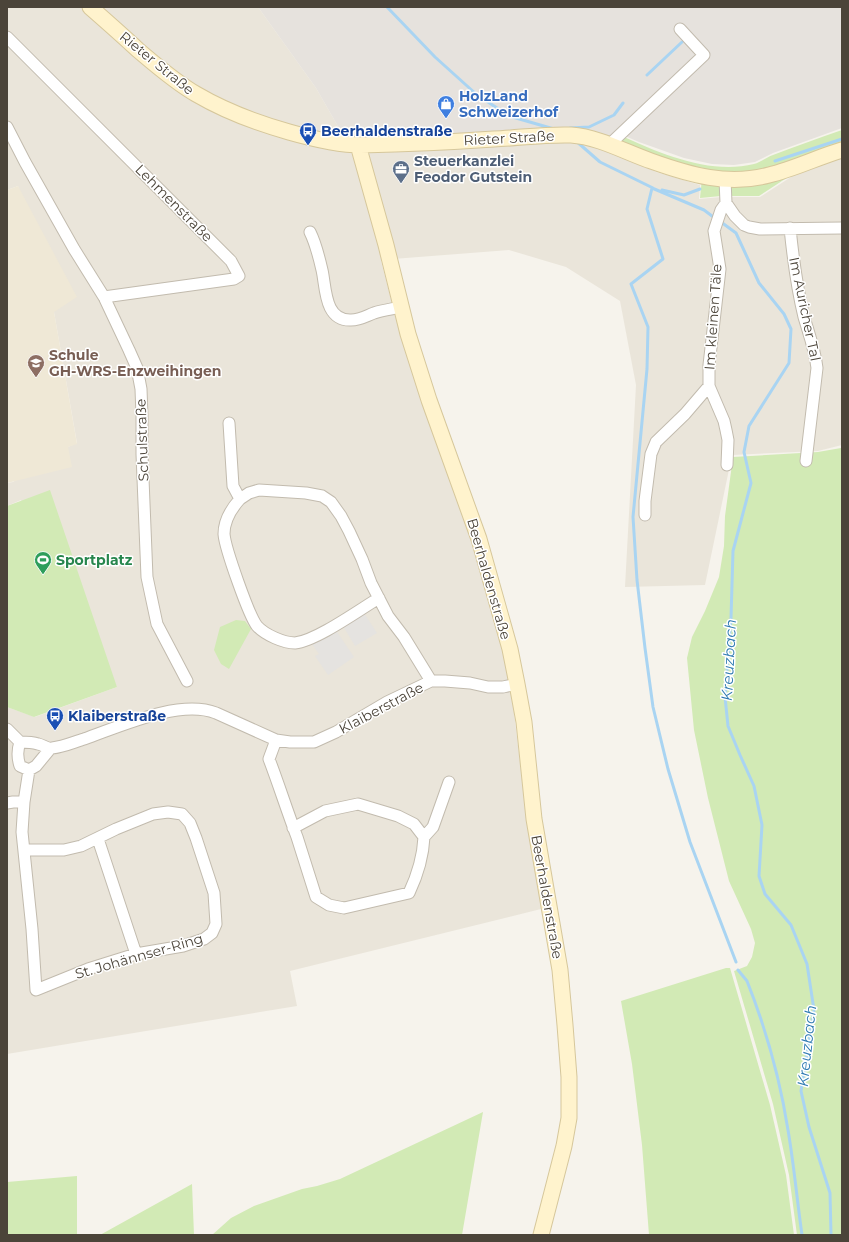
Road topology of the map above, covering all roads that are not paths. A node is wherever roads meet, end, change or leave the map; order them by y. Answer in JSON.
{"nodes":[{"id":1,"x":90,"y":7,"type":"edge"},
{"id":2,"x":685,"y":35,"type":"dead end"},
{"id":3,"x":7,"y":37,"type":"edge"},
{"id":4,"x":7,"y":127,"type":"edge"},
{"id":5,"x":609,"y":144,"type":"junction"},
{"id":6,"x":358,"y":145,"type":"junction"},
{"id":7,"x":842,"y":150,"type":"edge"},
{"id":8,"x":725,"y":179,"type":"junction"},
{"id":9,"x":723,"y":206,"type":"junction"},
{"id":10,"x":790,"y":228,"type":"junction"},
{"id":11,"x":842,"y":228,"type":"edge"},
{"id":12,"x":310,"y":232,"type":"dead end"},
{"id":13,"x":104,"y":297,"type":"junction"},
{"id":14,"x":401,"y":308,"type":"junction"},
{"id":15,"x":709,"y":386,"type":"junction"},
{"id":16,"x":229,"y":423,"type":"dead end"},
{"id":17,"x":806,"y":461,"type":"dead end"},
{"id":18,"x":727,"y":465,"type":"dead end"},
{"id":19,"x":240,"y":499,"type":"junction"},
{"id":20,"x":645,"y":514,"type":"dead end"},
{"id":21,"x":379,"y":598,"type":"junction"},
{"id":22,"x":187,"y":681,"type":"dead end"},
{"id":23,"x":431,"y":681,"type":"junction"},
{"id":24,"x":517,"y":684,"type":"junction"},
{"id":25,"x":7,"y":729,"type":"edge"},
{"id":26,"x":276,"y":740,"type":"junction"},
{"id":27,"x":20,"y":742,"type":"junction"},
{"id":28,"x":50,"y":749,"type":"junction"},
{"id":29,"x":29,"y":770,"type":"junction"},
{"id":30,"x":449,"y":782,"type":"dead end"},
{"id":31,"x":24,"y":802,"type":"junction"},
{"id":32,"x":7,"y":803,"type":"edge"},
{"id":33,"x":293,"y":828,"type":"junction"},
{"id":34,"x":424,"y":837,"type":"junction"},
{"id":35,"x":98,"y":839,"type":"junction"},
{"id":36,"x":24,"y":850,"type":"junction"},
{"id":37,"x":136,"y":954,"type":"junction"},
{"id":38,"x":541,"y":1235,"type":"edge"}],
"edges":[{"from":1,"to":6,"type":"street","name":"Rieter Straße"},
{"from":2,"to":5,"type":"street"},
{"from":3,"to":13,"type":"street","name":"Lehmenstraße"},
{"from":4,"to":13,"type":"street","name":"Schulstraße"},
{"from":5,"to":6,"type":"street","name":"Rieter Straße"},
{"from":5,"to":8,"type":"street","name":"Rieter Straße"},
{"from":6,"to":14,"type":"street","name":"Beerhaldenstraße"},
{"from":7,"to":8,"type":"street","name":"Rieter Straße"},
{"from":8,"to":9,"type":"street"},
{"from":9,"to":10,"type":"street"},
{"from":9,"to":15,"type":"street","name":"Im kleinen Täle"},
{"from":10,"to":11,"type":"street"},
{"from":10,"to":17,"type":"street","name":"Im Auricher Tal"},
{"from":12,"to":14,"type":"street"},
{"from":13,"to":22,"type":"street","name":"Schulstraße"},
{"from":14,"to":24,"type":"street","name":"Beerhaldenstraße"},
{"from":15,"to":18,"type":"street","name":"Im kleinen Täle"},
{"from":15,"to":20,"type":"street","name":"Im kleinen Täle"},
{"from":16,"to":19,"type":"street"},
{"from":19,"to":21,"type":"street"},
{"from":19,"to":21,"type":"street"},
{"from":21,"to":23,"type":"street"},
{"from":23,"to":24,"type":"street","name":"Klaiberstraße"},
{"from":23,"to":26,"type":"street","name":"Klaiberstraße"},
{"from":24,"to":38,"type":"street","name":"Beerhaldenstraße"},
{"from":25,"to":27,"type":"street"},
{"from":26,"to":28,"type":"street","name":"Klaiberstraße"},
{"from":26,"to":33,"type":"street"},
{"from":27,"to":28,"type":"street"},
{"from":27,"to":29,"type":"street"},
{"from":28,"to":29,"type":"street"},
{"from":29,"to":31,"type":"street","name":"St. Johännser-Ring"},
{"from":30,"to":34,"type":"street"},
{"from":31,"to":32,"type":"street"},
{"from":31,"to":36,"type":"street","name":"St. Johännser-Ring"},
{"from":33,"to":34,"type":"street"},
{"from":33,"to":34,"type":"street"},
{"from":35,"to":36,"type":"street","name":"St. Johännser-Ring"},
{"from":35,"to":37,"type":"street"},
{"from":35,"to":37,"type":"street","name":"St. Johännser-Ring"},
{"from":36,"to":37,"type":"street","name":"St. Johännser-Ring"}]}
